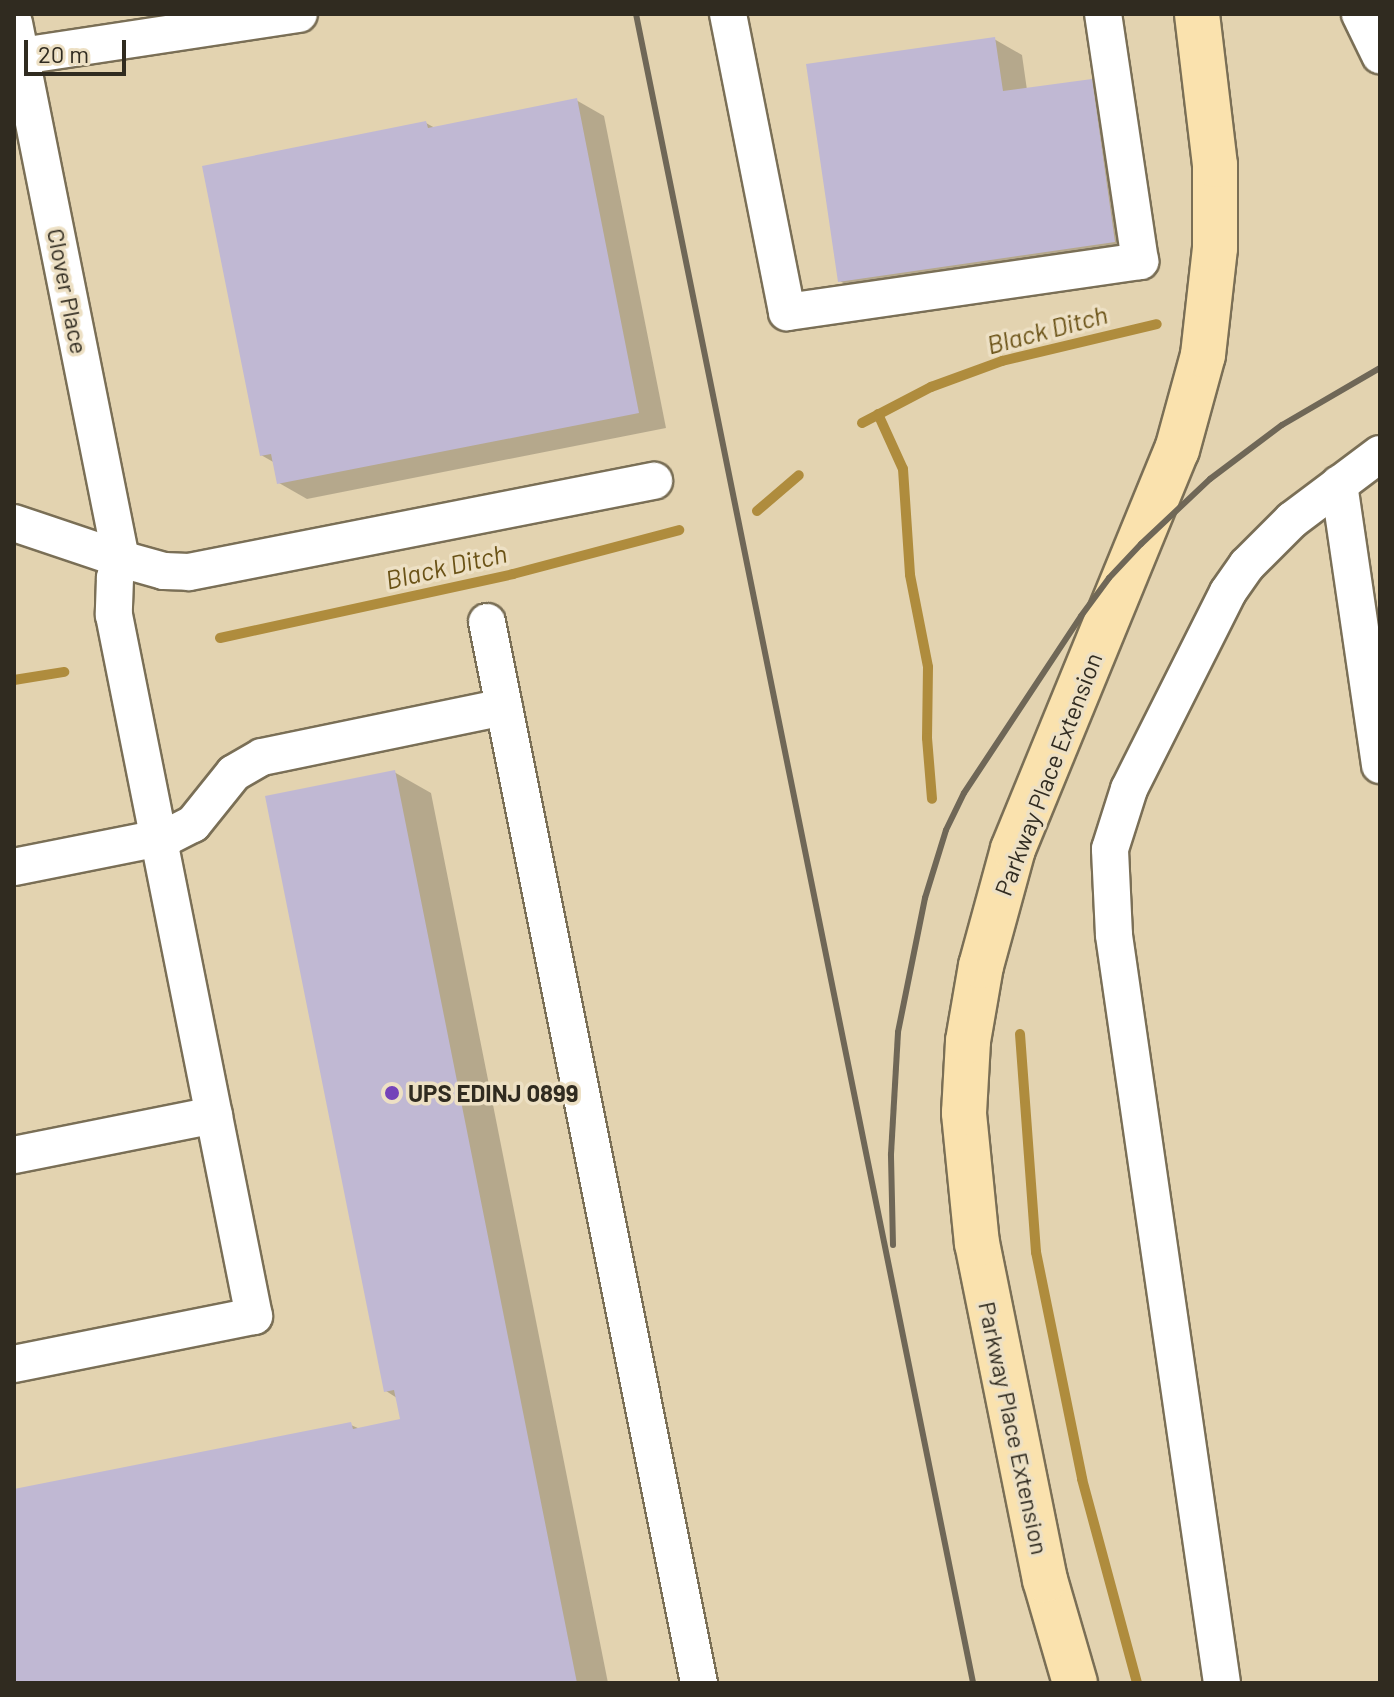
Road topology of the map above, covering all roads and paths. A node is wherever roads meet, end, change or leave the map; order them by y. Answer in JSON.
{"nodes":[{"id":1,"x":299,"y":14,"type":"edge"},
{"id":2,"x":728,"y":14,"type":"edge"},
{"id":3,"x":1103,"y":14,"type":"edge"},
{"id":4,"x":1197,"y":14,"type":"edge"},
{"id":5,"x":1360,"y":14,"type":"edge"},
{"id":6,"x":17,"y":39,"type":"edge"},
{"id":7,"x":1380,"y":55,"type":"edge"},
{"id":8,"x":1380,"y":454,"type":"edge"},
{"id":9,"x":654,"y":481,"type":"dead end"},
{"id":10,"x":1339,"y":484,"type":"junction"},
{"id":11,"x":14,"y":523,"type":"edge"},
{"id":12,"x":121,"y":559,"type":"junction"},
{"id":13,"x":487,"y":622,"type":"dead end"},
{"id":14,"x":504,"y":707,"type":"junction"},
{"id":15,"x":1380,"y":765,"type":"edge"},
{"id":16,"x":158,"y":839,"type":"junction"},
{"id":17,"x":14,"y":867,"type":"edge"},
{"id":18,"x":214,"y":1115,"type":"junction"},
{"id":19,"x":14,"y":1155,"type":"edge"},
{"id":20,"x":14,"y":1364,"type":"edge"},
{"id":21,"x":699,"y":1683,"type":"edge"},
{"id":22,"x":1075,"y":1683,"type":"edge"},
{"id":23,"x":1222,"y":1683,"type":"edge"}],
"edges":[{"from":1,"to":6,"type":"street"},
{"from":2,"to":3,"type":"street"},
{"from":4,"to":22,"type":"main road","name":"Parkway Place Extension"},
{"from":5,"to":7,"type":"street"},
{"from":6,"to":12,"type":"street","name":"Clover Place"},
{"from":8,"to":10,"type":"street"},
{"from":9,"to":12,"type":"street"},
{"from":10,"to":15,"type":"street"},
{"from":10,"to":23,"type":"street"},
{"from":11,"to":12,"type":"street"},
{"from":12,"to":16,"type":"street"},
{"from":13,"to":14,"type":"street"},
{"from":14,"to":16,"type":"street"},
{"from":14,"to":21,"type":"street"},
{"from":16,"to":17,"type":"street"},
{"from":16,"to":18,"type":"street"},
{"from":18,"to":19,"type":"street"},
{"from":18,"to":20,"type":"street"}]}
